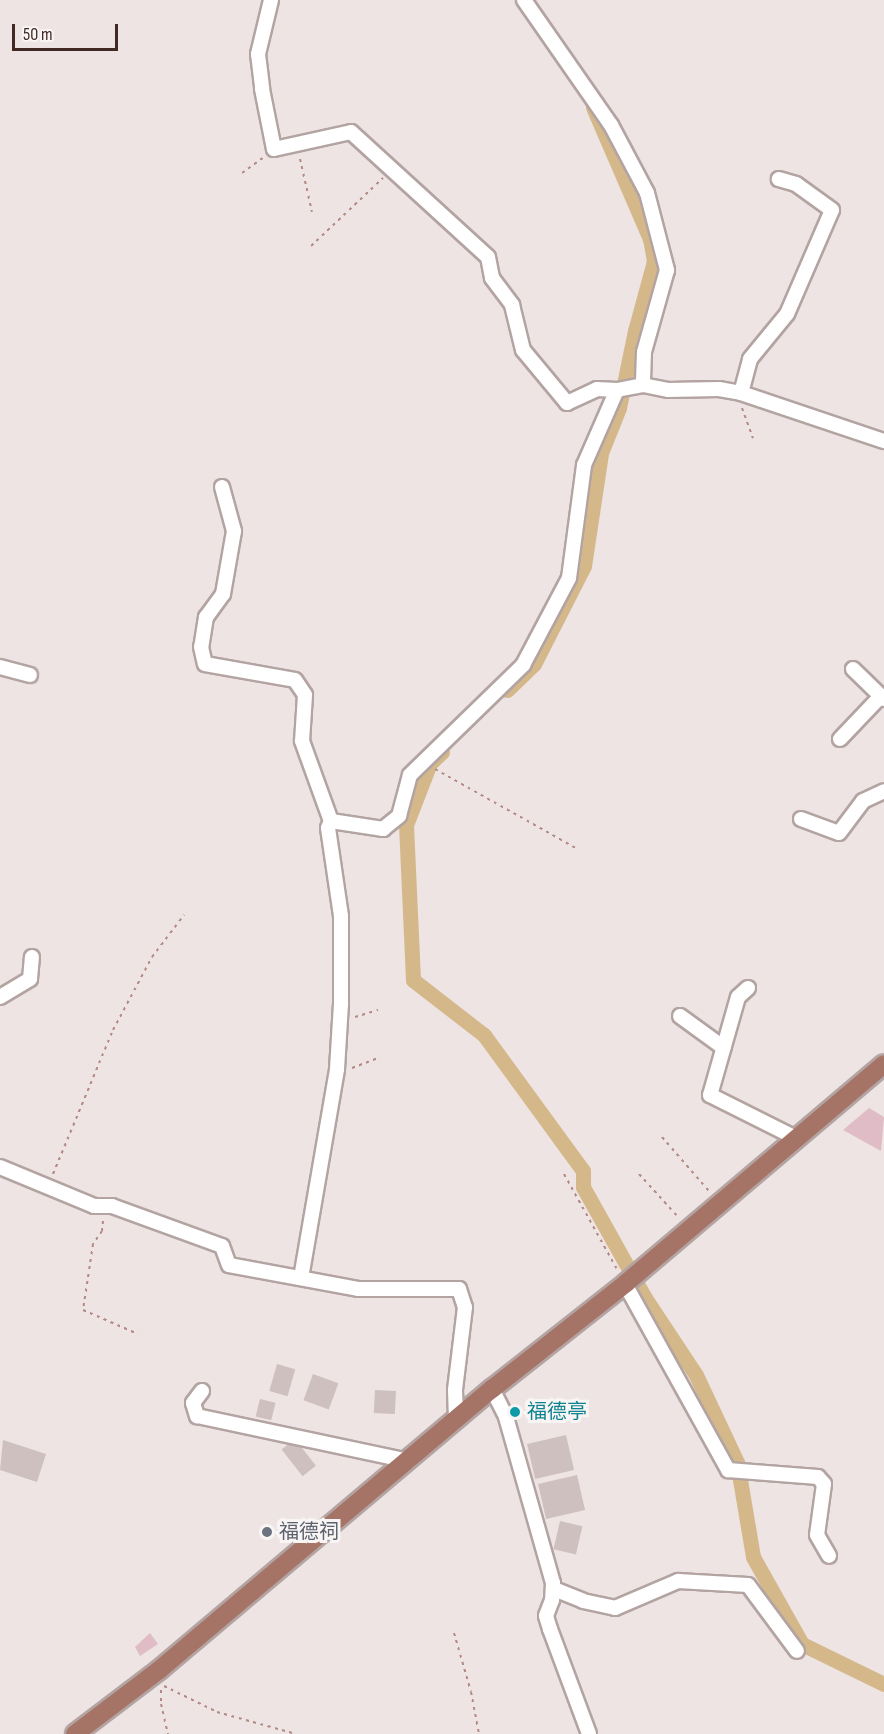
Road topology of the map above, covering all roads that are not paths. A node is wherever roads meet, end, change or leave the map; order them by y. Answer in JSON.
{"nodes":[{"id":1,"x":271,"y":0,"type":"edge"},
{"id":2,"x":524,"y":0,"type":"edge"},
{"id":3,"x":779,"y":179,"type":"dead end"},
{"id":4,"x":643,"y":385,"type":"junction"},
{"id":5,"x":617,"y":390,"type":"junction"},
{"id":6,"x":741,"y":393,"type":"junction"},
{"id":7,"x":884,"y":441,"type":"edge"},
{"id":8,"x":222,"y":487,"type":"dead end"},
{"id":9,"x":0,"y":667,"type":"edge"},
{"id":10,"x":853,"y":669,"type":"dead end"},
{"id":11,"x":30,"y":675,"type":"dead end"},
{"id":12,"x":883,"y":698,"type":"edge"},
{"id":13,"x":840,"y":739,"type":"dead end"},
{"id":14,"x":884,"y":791,"type":"edge"},
{"id":15,"x":801,"y":819,"type":"dead end"},
{"id":16,"x":331,"y":821,"type":"junction"},
{"id":17,"x":32,"y":957,"type":"dead end"},
{"id":18,"x":748,"y":988,"type":"dead end"},
{"id":19,"x":0,"y":997,"type":"edge"},
{"id":20,"x":680,"y":1016,"type":"dead end"},
{"id":21,"x":724,"y":1048,"type":"junction"},
{"id":22,"x":884,"y":1064,"type":"edge"},
{"id":23,"x":796,"y":1138,"type":"junction"},
{"id":24,"x":0,"y":1167,"type":"edge"},
{"id":25,"x":301,"y":1278,"type":"junction"},
{"id":26,"x":625,"y":1284,"type":"junction"},
{"id":27,"x":492,"y":1389,"type":"junction"},
{"id":28,"x":202,"y":1391,"type":"dead end"},
{"id":29,"x":456,"y":1421,"type":"junction"},
{"id":30,"x":409,"y":1461,"type":"junction"},
{"id":31,"x":829,"y":1556,"type":"dead end"},
{"id":32,"x":554,"y":1589,"type":"junction"},
{"id":33,"x":796,"y":1651,"type":"dead end"},
{"id":34,"x":75,"y":1734,"type":"edge"},
{"id":35,"x":589,"y":1734,"type":"edge"}],
"edges":[{"from":1,"to":5,"type":"street"},
{"from":2,"to":4,"type":"street"},
{"from":3,"to":6,"type":"street"},
{"from":4,"to":5,"type":"street"},
{"from":4,"to":6,"type":"street"},
{"from":5,"to":16,"type":"street"},
{"from":6,"to":7,"type":"street"},
{"from":8,"to":16,"type":"street"},
{"from":9,"to":11,"type":"street"},
{"from":10,"to":12,"type":"street"},
{"from":12,"to":13,"type":"street"},
{"from":14,"to":15,"type":"street"},
{"from":16,"to":25,"type":"street"},
{"from":17,"to":19,"type":"street"},
{"from":18,"to":21,"type":"street"},
{"from":20,"to":21,"type":"street"},
{"from":21,"to":23,"type":"street"},
{"from":22,"to":23,"type":"main road"},
{"from":23,"to":26,"type":"main road"},
{"from":24,"to":25,"type":"street"},
{"from":25,"to":29,"type":"street"},
{"from":26,"to":27,"type":"main road"},
{"from":26,"to":31,"type":"street"},
{"from":27,"to":29,"type":"main road"},
{"from":27,"to":32,"type":"street"},
{"from":28,"to":30,"type":"street"},
{"from":29,"to":30,"type":"main road"},
{"from":30,"to":34,"type":"main road"},
{"from":32,"to":33,"type":"street"},
{"from":32,"to":35,"type":"street"}]}
